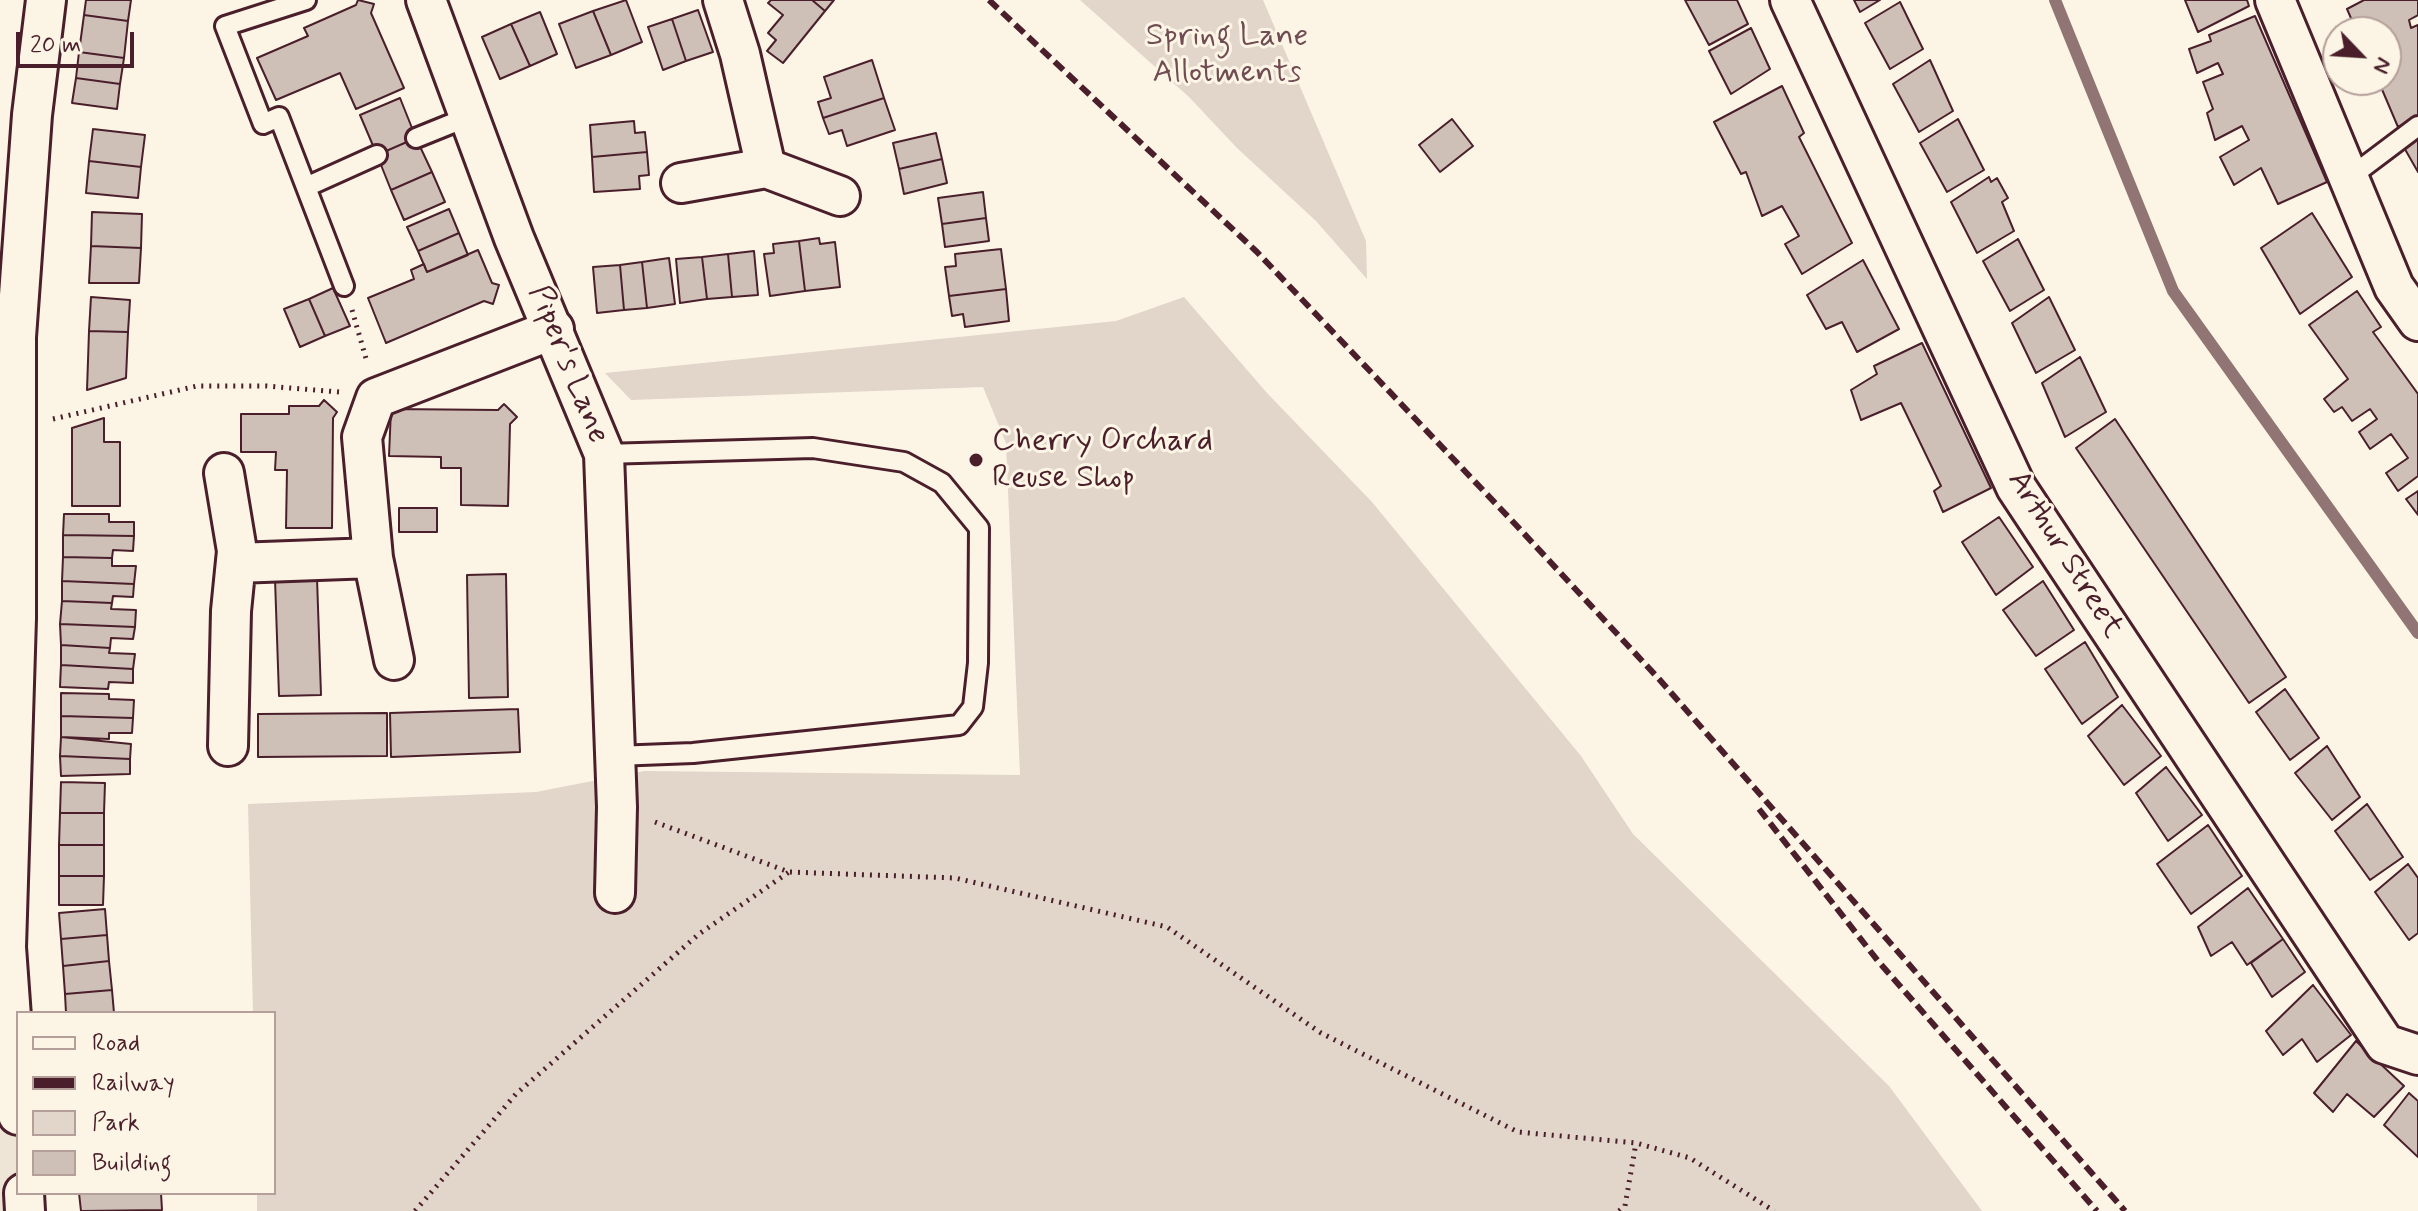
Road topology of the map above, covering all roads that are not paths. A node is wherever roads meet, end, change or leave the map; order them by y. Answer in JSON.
{"nodes":[{"id":1,"x":46,"y":0,"type":"edge"},
{"id":2,"x":306,"y":0,"type":"edge"},
{"id":3,"x":426,"y":0,"type":"edge"},
{"id":4,"x":723,"y":0,"type":"edge"},
{"id":5,"x":1790,"y":0,"type":"edge"},
{"id":6,"x":2275,"y":0,"type":"edge"},
{"id":7,"x":468,"y":117,"type":"junction"},
{"id":8,"x":2418,"y":126,"type":"edge"},
{"id":9,"x":416,"y":138,"type":"dead end"},
{"id":10,"x":377,"y":155,"type":"dead end"},
{"id":11,"x":766,"y":168,"type":"junction"},
{"id":12,"x":2349,"y":178,"type":"junction"},
{"id":13,"x":681,"y":183,"type":"dead end"},
{"id":14,"x":306,"y":187,"type":"junction"},
{"id":15,"x":840,"y":196,"type":"dead end"},
{"id":16,"x":344,"y":286,"type":"road end"},
{"id":17,"x":2416,"y":312,"type":"edge"},
{"id":18,"x":554,"y":329,"type":"junction"},
{"id":19,"x":8,"y":346,"type":"edge"},
{"id":20,"x":604,"y":454,"type":"junction"},
{"id":21,"x":224,"y":473,"type":"dead end"},
{"id":22,"x":373,"y":558,"type":"junction"},
{"id":23,"x":236,"y":563,"type":"junction"},
{"id":24,"x":394,"y":660,"type":"dead end"},
{"id":25,"x":228,"y":746,"type":"dead end"},
{"id":26,"x":615,"y":756,"type":"junction"},
{"id":27,"x":4,"y":860,"type":"edge"},
{"id":28,"x":615,"y":893,"type":"dead end"},
{"id":29,"x":2418,"y":1055,"type":"edge"},
{"id":30,"x":16,"y":1087,"type":"edge"}],
"edges":[{"from":1,"to":19,"type":"street"},
{"from":2,"to":14,"type":"lane"},
{"from":3,"to":7,"type":"street","name":"Piper's Lane"},
{"from":4,"to":11,"type":"street"},
{"from":5,"to":29,"type":"street","name":"Arthur Street"},
{"from":6,"to":12,"type":"street"},
{"from":7,"to":9,"type":"lane"},
{"from":7,"to":18,"type":"street","name":"Piper's Lane"},
{"from":8,"to":12,"type":"lane"},
{"from":10,"to":14,"type":"lane"},
{"from":11,"to":13,"type":"street"},
{"from":11,"to":15,"type":"street"},
{"from":12,"to":17,"type":"street"},
{"from":14,"to":16,"type":"lane"},
{"from":18,"to":20,"type":"street","name":"Piper's Lane"},
{"from":18,"to":22,"type":"street"},
{"from":19,"to":27,"type":"street"},
{"from":20,"to":26,"type":"street","name":"Piper's Lane"},
{"from":20,"to":26,"type":"lane"},
{"from":21,"to":23,"type":"street"},
{"from":22,"to":23,"type":"street"},
{"from":22,"to":24,"type":"street"},
{"from":23,"to":25,"type":"street"},
{"from":26,"to":28,"type":"street","name":"Piper's Lane"},
{"from":27,"to":30,"type":"street"}]}
